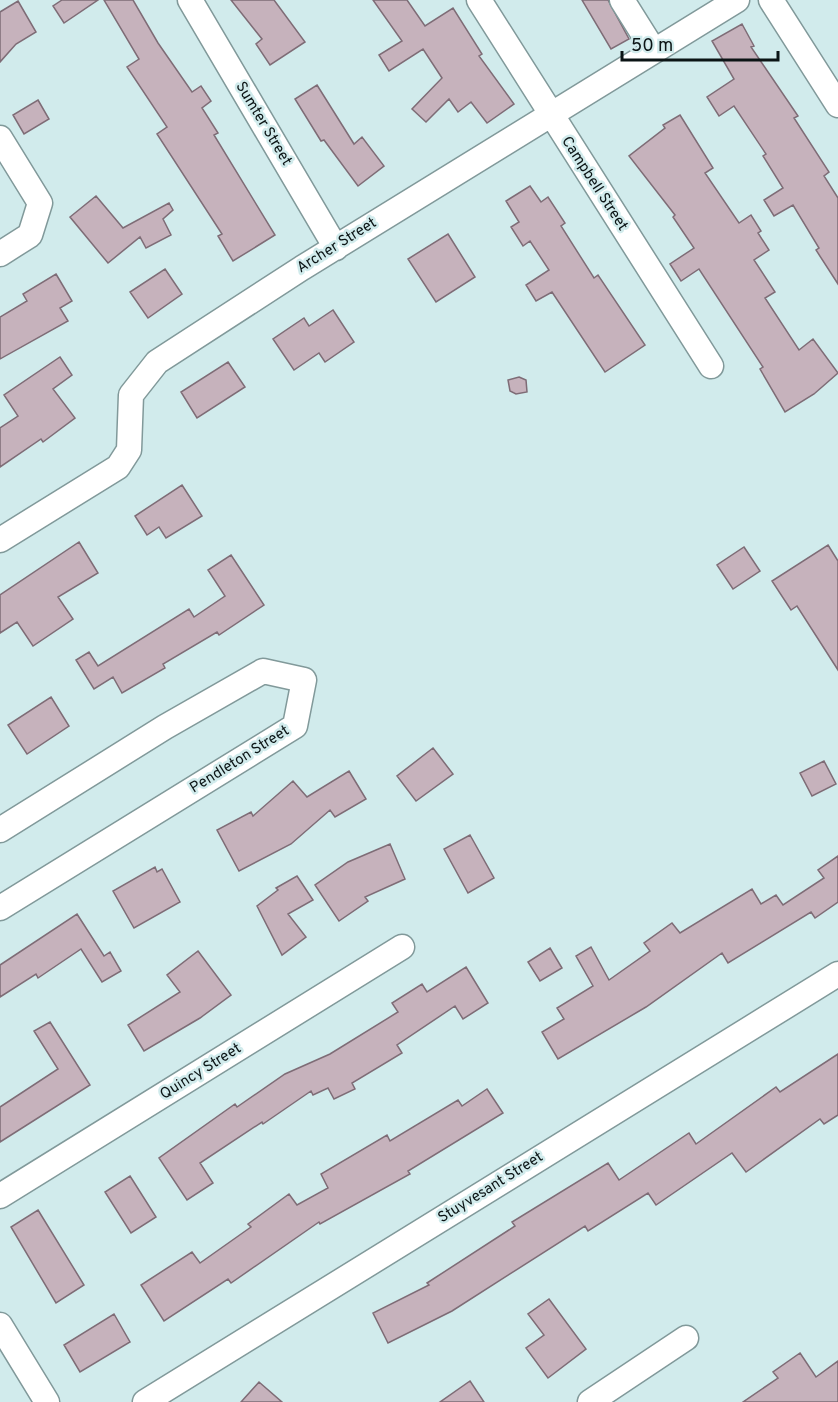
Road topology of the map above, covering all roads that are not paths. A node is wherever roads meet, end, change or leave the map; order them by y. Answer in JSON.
{"nodes":[{"id":1,"x":190,"y":0,"type":"edge"},
{"id":2,"x":479,"y":0,"type":"edge"},
{"id":3,"x":622,"y":0,"type":"edge"},
{"id":4,"x":737,"y":0,"type":"edge"},
{"id":5,"x":771,"y":0,"type":"edge"},
{"id":6,"x":654,"y":51,"type":"junction"},
{"id":7,"x":838,"y":105,"type":"edge"},
{"id":8,"x":550,"y":115,"type":"junction"},
{"id":9,"x":0,"y":138,"type":"edge"},
{"id":10,"x":336,"y":248,"type":"junction"},
{"id":11,"x":0,"y":254,"type":"edge"},
{"id":12,"x":711,"y":366,"type":"dead end"},
{"id":13,"x":0,"y":540,"type":"edge"},
{"id":14,"x":0,"y":830,"type":"edge"},
{"id":15,"x":0,"y":908,"type":"edge"},
{"id":16,"x":402,"y":947,"type":"dead end"},
{"id":17,"x":838,"y":974,"type":"edge"},
{"id":18,"x":0,"y":1196,"type":"edge"},
{"id":19,"x":0,"y":1325,"type":"edge"},
{"id":20,"x":686,"y":1338,"type":"dead end"},
{"id":21,"x":47,"y":1402,"type":"edge"},
{"id":22,"x":145,"y":1402,"type":"edge"},
{"id":23,"x":590,"y":1402,"type":"edge"}],
"edges":[{"from":1,"to":10,"type":"street","name":"Sumter Street"},
{"from":2,"to":8,"type":"street","name":"Campbell Street"},
{"from":3,"to":6,"type":"street"},
{"from":4,"to":6,"type":"street","name":"Archer Street"},
{"from":5,"to":7,"type":"street"},
{"from":6,"to":8,"type":"street","name":"Archer Street"},
{"from":8,"to":10,"type":"street","name":"Archer Street"},
{"from":8,"to":12,"type":"street","name":"Campbell Street"},
{"from":9,"to":11,"type":"street"},
{"from":10,"to":13,"type":"street","name":"Archer Street"},
{"from":14,"to":15,"type":"street","name":"Pendleton Street"},
{"from":16,"to":18,"type":"street","name":"Quincy Street"},
{"from":17,"to":22,"type":"street","name":"Stuyvesant Street"},
{"from":19,"to":21,"type":"street"},
{"from":20,"to":23,"type":"street"}]}
